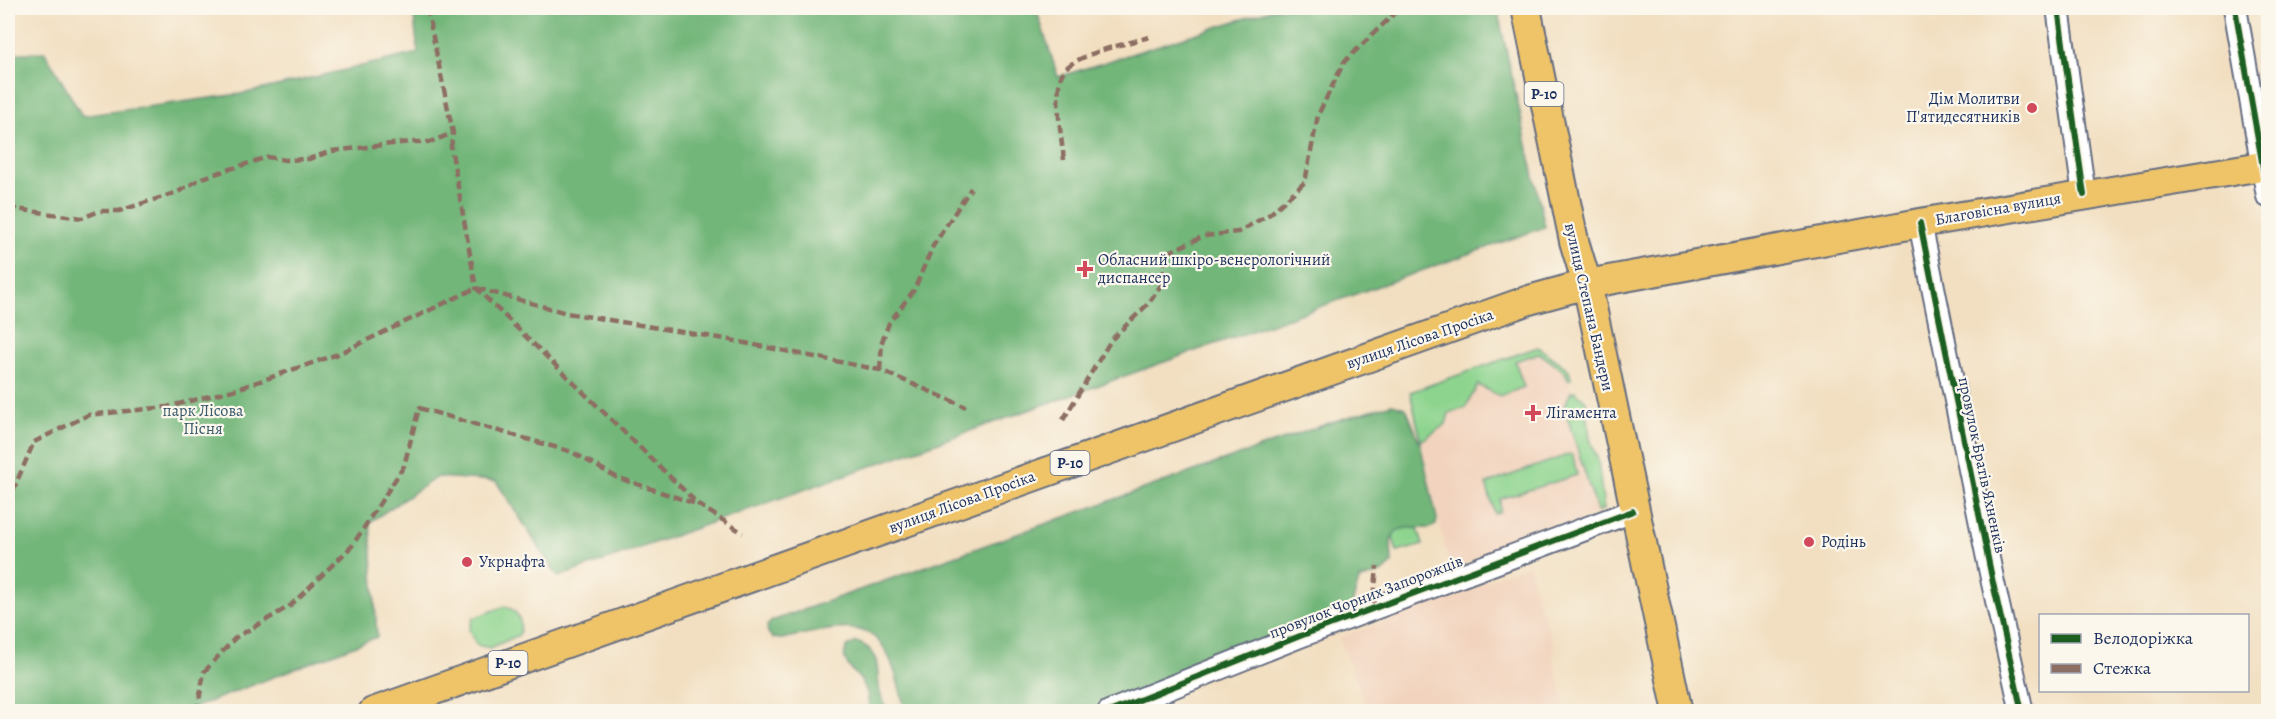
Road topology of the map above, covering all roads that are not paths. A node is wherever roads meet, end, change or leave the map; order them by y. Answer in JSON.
{"nodes":[{"id":1,"x":1526,"y":8,"type":"edge"},
{"id":2,"x":2058,"y":8,"type":"edge"},
{"id":3,"x":2235,"y":8,"type":"edge"},
{"id":4,"x":2266,"y":165,"type":"edge"},
{"id":5,"x":2085,"y":195,"type":"junction"},
{"id":6,"x":2268,"y":196,"type":"edge"},
{"id":7,"x":1920,"y":223,"type":"junction"},
{"id":8,"x":1587,"y":284,"type":"junction"},
{"id":9,"x":1633,"y":511,"type":"junction"},
{"id":10,"x":373,"y":711,"type":"edge"},
{"id":11,"x":1109,"y":711,"type":"edge"},
{"id":12,"x":1678,"y":711,"type":"edge"},
{"id":13,"x":2022,"y":711,"type":"edge"}],
"edges":[{"from":1,"to":8,"type":"main road","name":"вулиця Степана Бандери","number":"Р-10"},
{"from":2,"to":5,"type":"street"},
{"from":3,"to":4,"type":"street"},
{"from":4,"to":5,"type":"main road","name":"Благовісна вулиця"},
{"from":4,"to":6,"type":"street"},
{"from":5,"to":7,"type":"main road","name":"Благовісна вулиця"},
{"from":7,"to":8,"type":"main road","name":"Благовісна вулиця"},
{"from":7,"to":13,"type":"street","name":"провулок Братів Яхненків"},
{"from":8,"to":9,"type":"main road","name":"вулиця Степана Бандери"},
{"from":8,"to":10,"type":"main road","name":"вулиця Лісова Просіка","number":"Р-10"},
{"from":9,"to":11,"type":"street","name":"провулок Чорних Запорожців"},
{"from":9,"to":12,"type":"main road","name":"вулиця Степана Бандери"}]}
